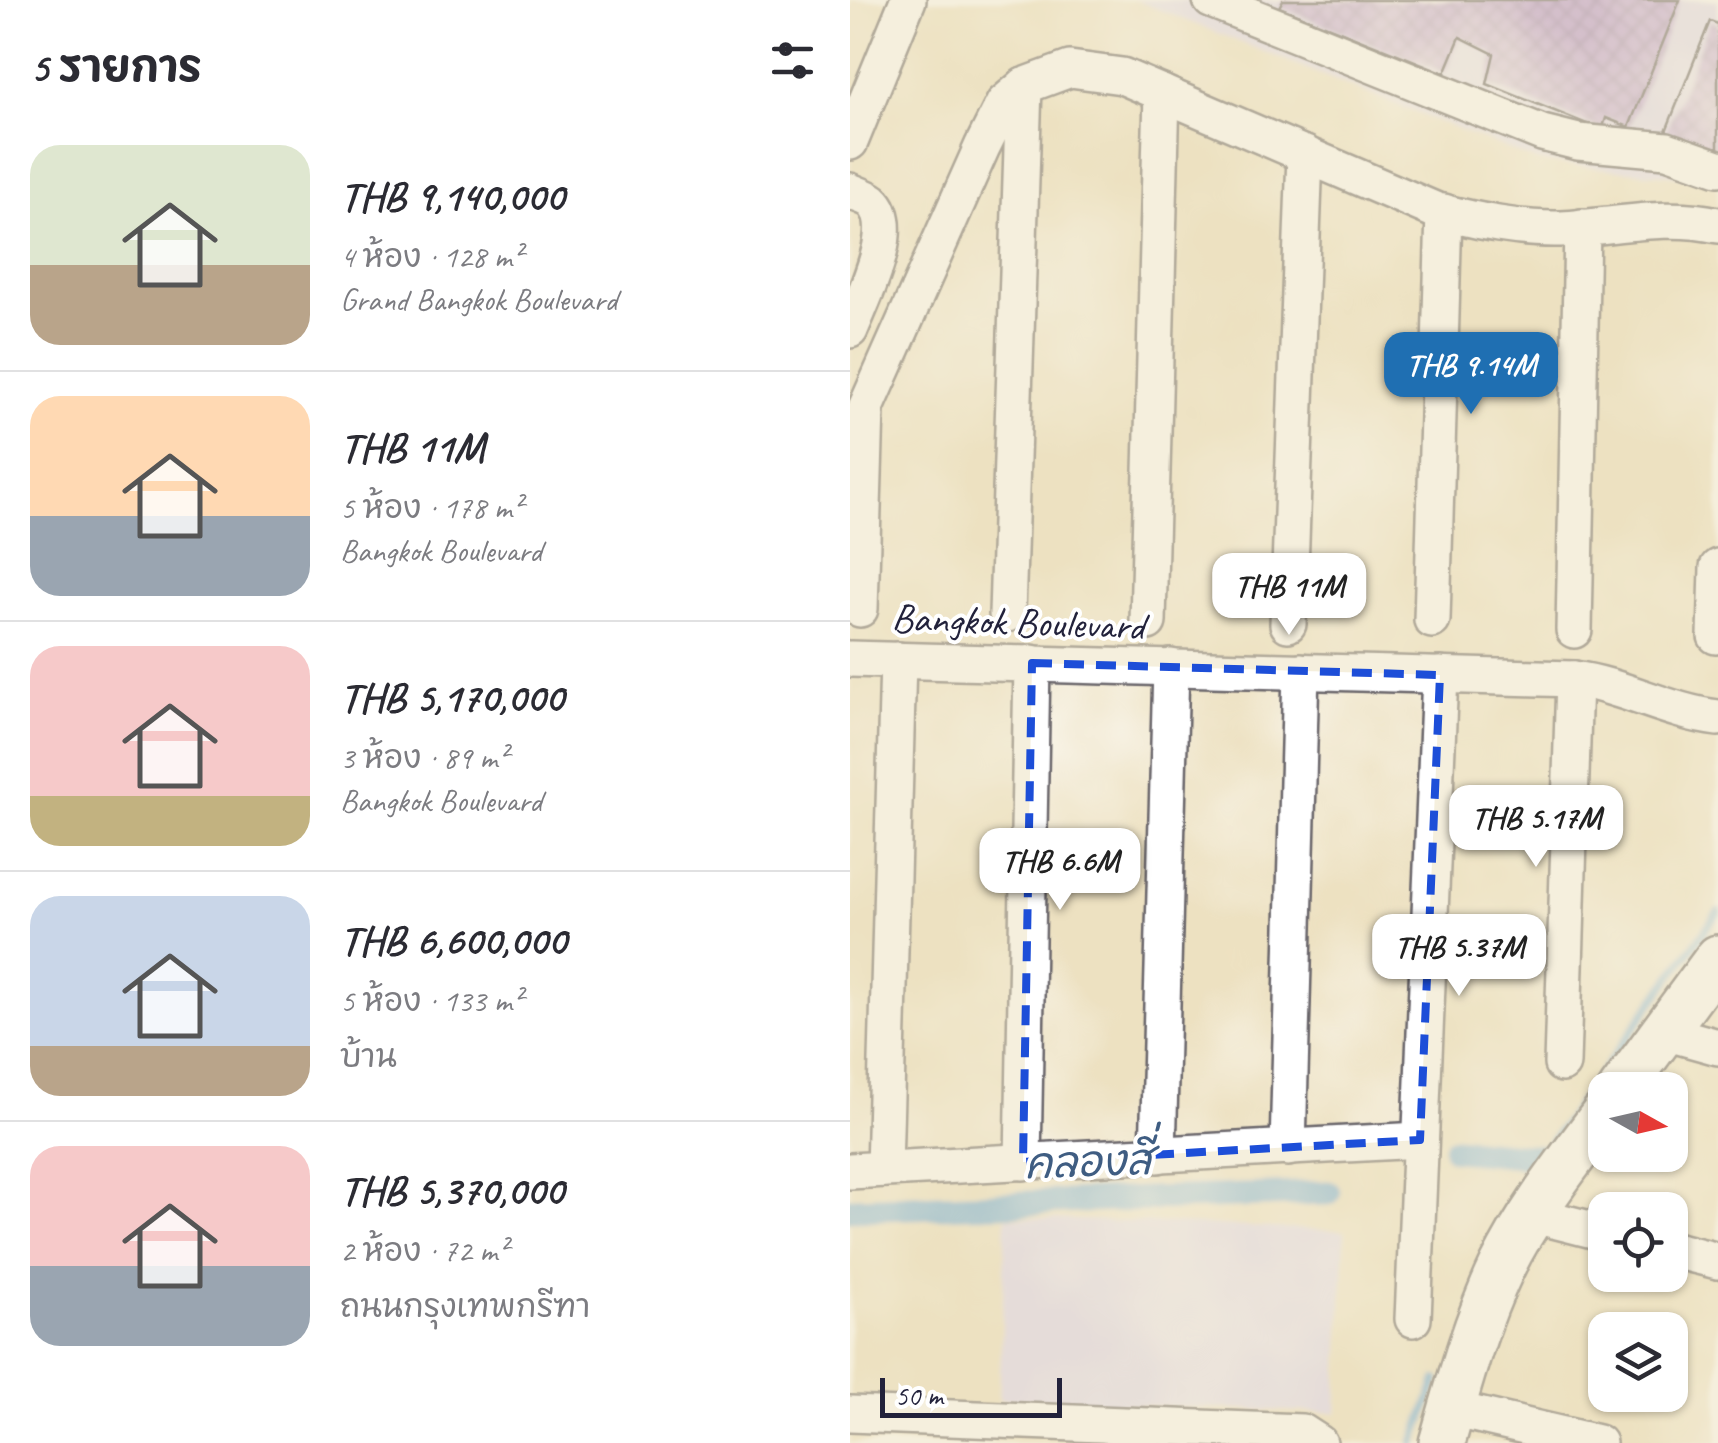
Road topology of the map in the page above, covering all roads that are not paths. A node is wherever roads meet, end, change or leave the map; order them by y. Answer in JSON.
{"nodes":[{"id":1,"x":908,"y":0,"type":"edge"},
{"id":2,"x":1229,"y":4,"type":"edge"},
{"id":3,"x":1024,"y":86,"type":"junction"},
{"id":4,"x":1162,"y":94,"type":"junction"},
{"id":5,"x":850,"y":142,"type":"edge"},
{"id":6,"x":1305,"y":154,"type":"junction"},
{"id":7,"x":1718,"y":168,"type":"edge"},
{"id":8,"x":850,"y":191,"type":"edge"},
{"id":9,"x":1444,"y":212,"type":"junction"},
{"id":10,"x":1718,"y":224,"type":"edge"},
{"id":11,"x":1582,"y":228,"type":"junction"},
{"id":12,"x":850,"y":330,"type":"edge"},
{"id":13,"x":1718,"y":567,"type":"edge"},
{"id":14,"x":860,"y":608,"type":"dead end"},
{"id":15,"x":1007,"y":614,"type":"dead end"},
{"id":16,"x":1432,"y":620,"type":"dead end"},
{"id":17,"x":1148,"y":622,"type":"dead end"},
{"id":18,"x":1288,"y":624,"type":"dead end"},
{"id":19,"x":1574,"y":630,"type":"dead end"},
{"id":20,"x":1716,"y":636,"type":"edge"},
{"id":21,"x":850,"y":658,"type":"edge"},
{"id":22,"x":898,"y":660,"type":"junction"},
{"id":23,"x":1032,"y":664,"type":"junction"},
{"id":24,"x":1171,"y":668,"type":"junction"},
{"id":25,"x":1300,"y":671,"type":"junction"},
{"id":26,"x":1440,"y":675,"type":"junction"},
{"id":27,"x":1574,"y":679,"type":"junction"},
{"id":28,"x":1718,"y":718,"type":"edge"},
{"id":29,"x":1710,"y":981,"type":"edge"},
{"id":30,"x":1664,"y":1032,"type":"junction"},
{"id":31,"x":1718,"y":1047,"type":"edge"},
{"id":32,"x":1562,"y":1064,"type":"dead end"},
{"id":33,"x":1635,"y":1072,"type":"edge"},
{"id":34,"x":1588,"y":1137,"type":"edge"},
{"id":35,"x":1420,"y":1140,"type":"junction"},
{"id":36,"x":1288,"y":1148,"type":"junction"},
{"id":37,"x":1158,"y":1155,"type":"junction"},
{"id":38,"x":1023,"y":1162,"type":"junction"},
{"id":39,"x":867,"y":1170,"type":"edge"},
{"id":40,"x":1534,"y":1215,"type":"junction"},
{"id":41,"x":1588,"y":1229,"type":"edge"},
{"id":42,"x":1688,"y":1254,"type":"edge"},
{"id":43,"x":1718,"y":1262,"type":"edge"},
{"id":44,"x":1413,"y":1320,"type":"dead end"},
{"id":45,"x":850,"y":1414,"type":"edge"},
{"id":46,"x":1447,"y":1426,"type":"edge"},
{"id":47,"x":1320,"y":1443,"type":"edge"},
{"id":48,"x":1598,"y":1443,"type":"edge"}],
"edges":[{"from":1,"to":5,"type":"street"},
{"from":2,"to":7,"type":"street"},
{"from":3,"to":4,"type":"street"},
{"from":3,"to":14,"type":"street"},
{"from":3,"to":15,"type":"street"},
{"from":4,"to":6,"type":"street"},
{"from":4,"to":17,"type":"street"},
{"from":6,"to":9,"type":"street"},
{"from":6,"to":18,"type":"street"},
{"from":8,"to":12,"type":"street"},
{"from":9,"to":11,"type":"street"},
{"from":9,"to":16,"type":"street"},
{"from":10,"to":11,"type":"street"},
{"from":11,"to":19,"type":"street"},
{"from":13,"to":20,"type":"street"},
{"from":21,"to":22,"type":"street","name":"Bangkok Boulevard"},
{"from":22,"to":23,"type":"street","name":"Bangkok Boulevard"},
{"from":22,"to":39,"type":"street"},
{"from":23,"to":24,"type":"street","name":"Bangkok Boulevard"},
{"from":23,"to":38,"type":"street"},
{"from":24,"to":25,"type":"street","name":"Bangkok Boulevard"},
{"from":24,"to":37,"type":"street"},
{"from":25,"to":26,"type":"street","name":"Bangkok Boulevard"},
{"from":25,"to":36,"type":"street"},
{"from":26,"to":27,"type":"street","name":"Bangkok Boulevard"},
{"from":26,"to":35,"type":"street"},
{"from":27,"to":28,"type":"street","name":"Bangkok Boulevard"},
{"from":27,"to":32,"type":"street"},
{"from":29,"to":30,"type":"main road"},
{"from":30,"to":31,"type":"street"},
{"from":30,"to":33,"type":"main road"},
{"from":34,"to":40,"type":"main road"},
{"from":35,"to":36,"type":"street"},
{"from":35,"to":44,"type":"street"},
{"from":36,"to":37,"type":"street"},
{"from":37,"to":38,"type":"street"},
{"from":38,"to":39,"type":"street"},
{"from":40,"to":41,"type":"street"},
{"from":40,"to":46,"type":"main road"},
{"from":42,"to":43,"type":"street"},
{"from":45,"to":47,"type":"street"},
{"from":46,"to":48,"type":"street"}]}
